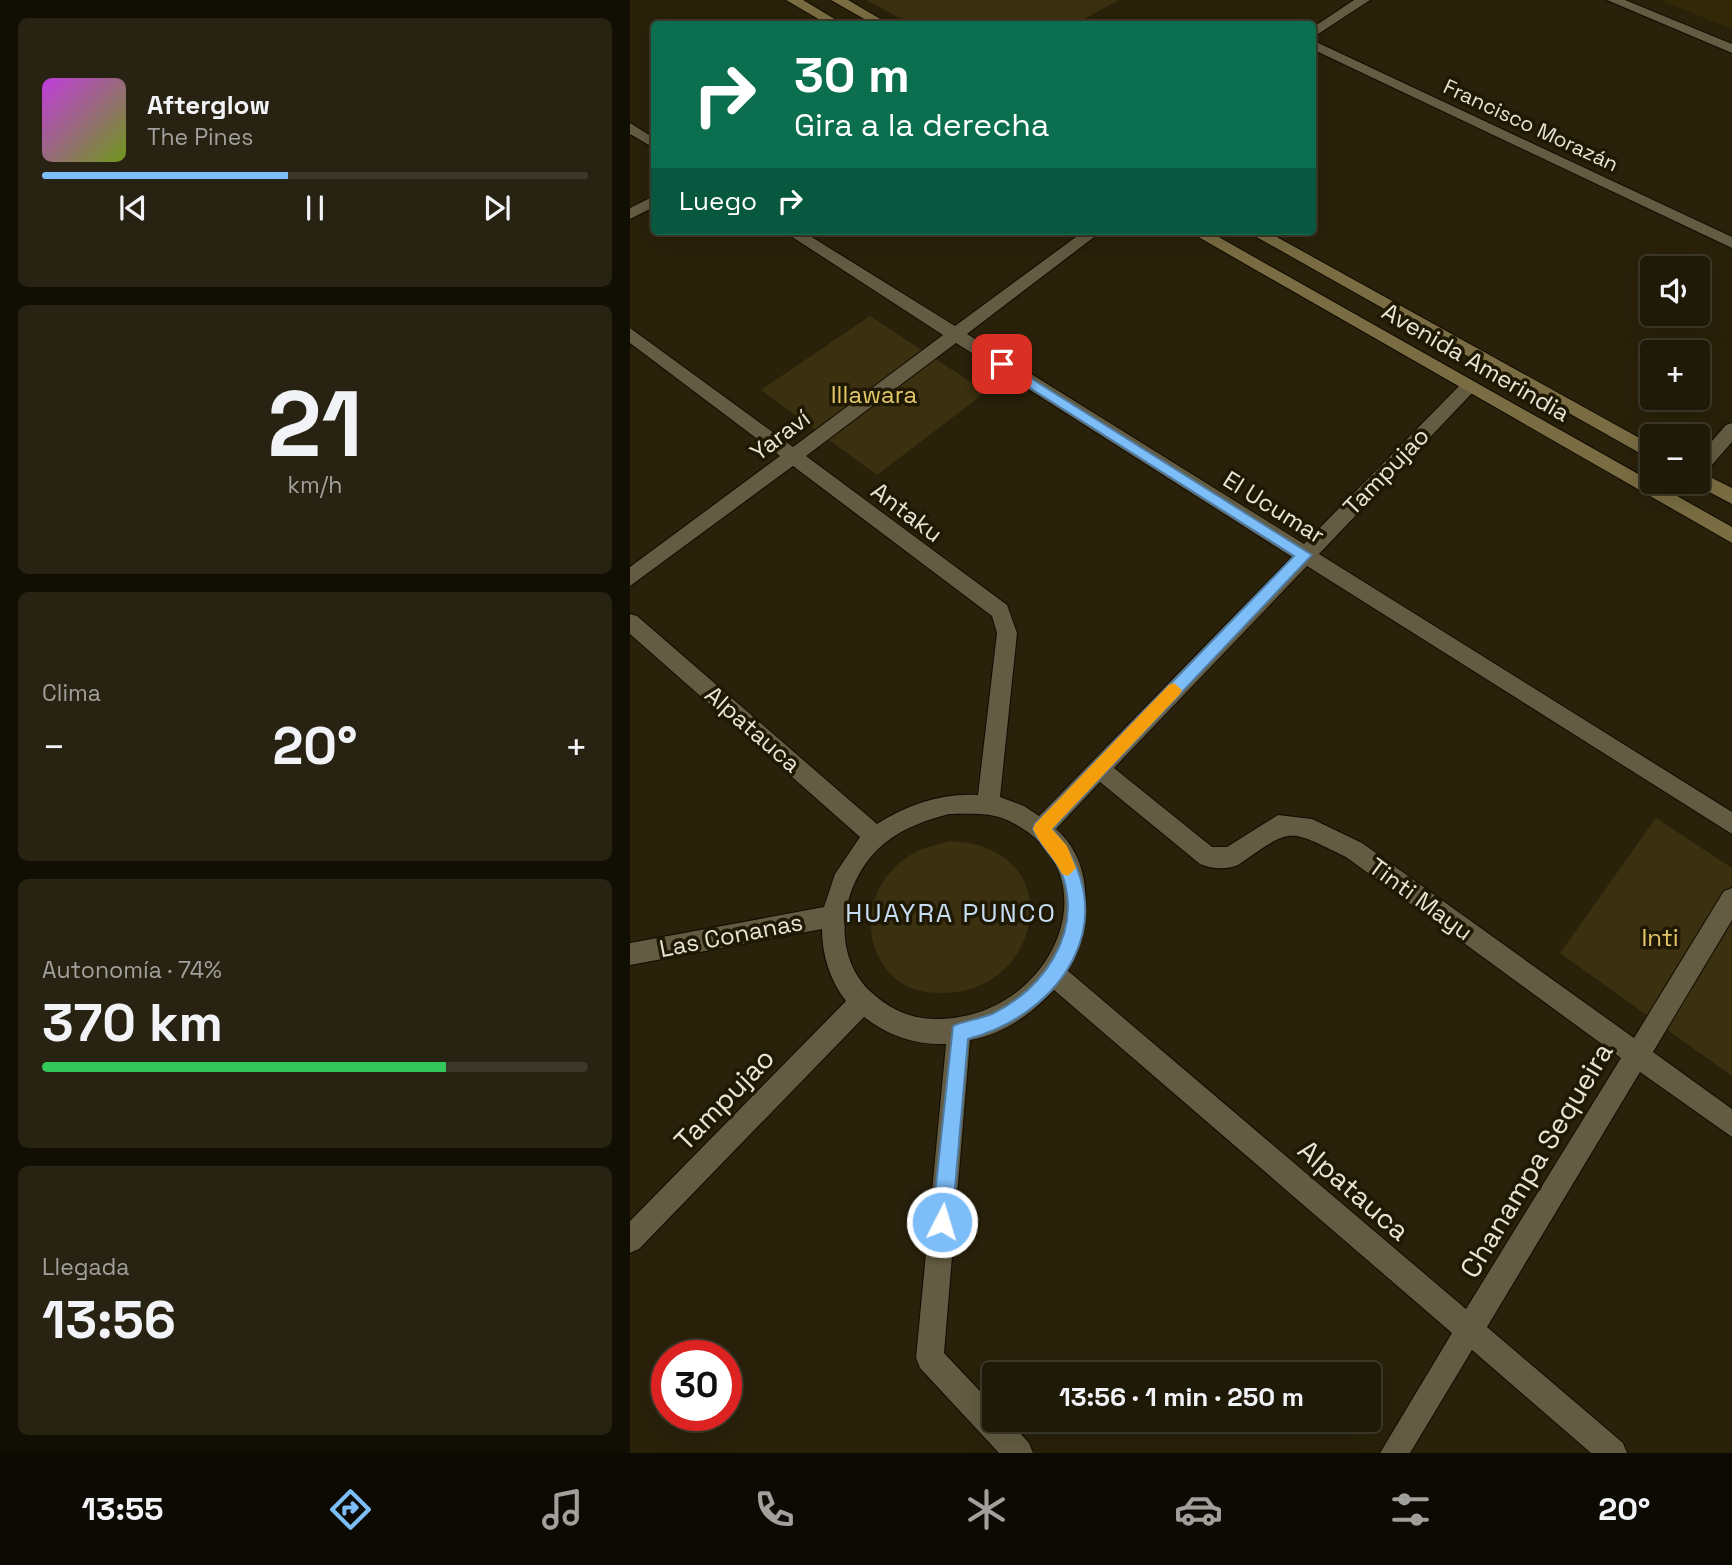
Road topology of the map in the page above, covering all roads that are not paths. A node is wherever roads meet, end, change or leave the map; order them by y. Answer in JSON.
{"nodes":[{"id":1,"x":793,"y":0,"type":"edge"},
{"id":2,"x":838,"y":0,"type":"edge"},
{"id":3,"x":1363,"y":0,"type":"edge"},
{"id":4,"x":1614,"y":0,"type":"edge"},
{"id":5,"x":831,"y":21,"type":"edge"},
{"id":6,"x":876,"y":21,"type":"edge"},
{"id":7,"x":1316,"y":31,"type":"edge"},
{"id":8,"x":1316,"y":46,"type":"edge"},
{"id":9,"x":1732,"y":49,"type":"edge"},
{"id":10,"x":630,"y":127,"type":"edge"},
{"id":11,"x":651,"y":142,"type":"edge"},
{"id":12,"x":651,"y":203,"type":"edge"},
{"id":13,"x":630,"y":214,"type":"edge"},
{"id":14,"x":796,"y":235,"type":"edge"},
{"id":15,"x":1089,"y":235,"type":"edge"},
{"id":16,"x":1203,"y":235,"type":"edge"},
{"id":17,"x":1261,"y":235,"type":"edge"},
{"id":18,"x":1732,"y":243,"type":"edge"},
{"id":19,"x":630,"y":334,"type":"edge"},
{"id":20,"x":955,"y":335,"type":"junction"},
{"id":21,"x":1469,"y":386,"type":"junction"},
{"id":22,"x":1732,"y":430,"type":"edge"},
{"id":23,"x":1640,"y":446,"type":"edge"},
{"id":24,"x":1710,"y":455,"type":"edge"},
{"id":25,"x":792,"y":457,"type":"junction"},
{"id":26,"x":1710,"y":485,"type":"edge"},
{"id":27,"x":1732,"y":498,"type":"edge"},
{"id":28,"x":1732,"y":536,"type":"edge"},
{"id":29,"x":1304,"y":555,"type":"junction"},
{"id":30,"x":630,"y":578,"type":"edge"},
{"id":31,"x":630,"y":622,"type":"edge"},
{"id":32,"x":1099,"y":768,"type":"junction"},
{"id":33,"x":988,"y":804,"type":"junction"},
{"id":34,"x":1732,"y":824,"type":"edge"},
{"id":35,"x":1041,"y":829,"type":"junction"},
{"id":36,"x":876,"y":837,"type":"junction"},
{"id":37,"x":1732,"y":899,"type":"edge"},
{"id":38,"x":833,"y":916,"type":"junction"},
{"id":39,"x":630,"y":954,"type":"edge"},
{"id":40,"x":1055,"y":975,"type":"junction"},
{"id":41,"x":862,"y":1002,"type":"junction"},
{"id":42,"x":959,"y":1032,"type":"junction"},
{"id":43,"x":1637,"y":1055,"type":"junction"},
{"id":44,"x":1732,"y":1124,"type":"edge"},
{"id":45,"x":630,"y":1240,"type":"edge"},
{"id":46,"x":1469,"y":1330,"type":"junction"},
{"id":47,"x":1019,"y":1453,"type":"edge"},
{"id":48,"x":1394,"y":1453,"type":"edge"},
{"id":49,"x":1613,"y":1453,"type":"edge"}],
"edges":[{"from":1,"to":5,"type":"street"},
{"from":2,"to":6,"type":"street"},
{"from":3,"to":7,"type":"street"},
{"from":4,"to":9,"type":"street"},
{"from":8,"to":18,"type":"street","name":"Francisco Morazán"},
{"from":10,"to":11,"type":"street"},
{"from":12,"to":13,"type":"street"},
{"from":14,"to":20,"type":"street","name":"El Ucumar"},
{"from":15,"to":20,"type":"street","name":"Yaraví"},
{"from":16,"to":21,"type":"street","name":"Avenida Amerindia"},
{"from":17,"to":23,"type":"street"},
{"from":19,"to":25,"type":"street","name":"Antaku"},
{"from":20,"to":25,"type":"street","name":"Yaraví"},
{"from":20,"to":29,"type":"street","name":"El Ucumar"},
{"from":21,"to":28,"type":"street","name":"Avenida Amerindia"},
{"from":21,"to":29,"type":"street","name":"Tampujao"},
{"from":22,"to":24,"type":"street"},
{"from":25,"to":30,"type":"street","name":"Yaraví"},
{"from":25,"to":33,"type":"street","name":"Antaku"},
{"from":26,"to":27,"type":"street"},
{"from":29,"to":32,"type":"street","name":"Tampujao"},
{"from":29,"to":34,"type":"street","name":"El Ucumar"},
{"from":31,"to":36,"type":"street","name":"Alpatauca"},
{"from":32,"to":35,"type":"street","name":"Tampujao"},
{"from":32,"to":43,"type":"street","name":"Tinti Mayu"},
{"from":33,"to":35,"type":"street"},
{"from":33,"to":36,"type":"street"},
{"from":35,"to":40,"type":"street"},
{"from":36,"to":38,"type":"street"},
{"from":37,"to":43,"type":"street","name":"Chanampa Sequeira"},
{"from":38,"to":39,"type":"street","name":"Las Conanas"},
{"from":38,"to":41,"type":"street"},
{"from":40,"to":42,"type":"street"},
{"from":40,"to":46,"type":"street","name":"Alpatauca"},
{"from":41,"to":42,"type":"street"},
{"from":41,"to":45,"type":"street","name":"Tampujao"},
{"from":42,"to":47,"type":"street"},
{"from":43,"to":44,"type":"street","name":"Tinti Mayu"},
{"from":43,"to":46,"type":"street","name":"Chanampa Sequeira"},
{"from":46,"to":48,"type":"street","name":"Chanampa Sequeira"},
{"from":46,"to":49,"type":"street","name":"Alpatauca"}]}
